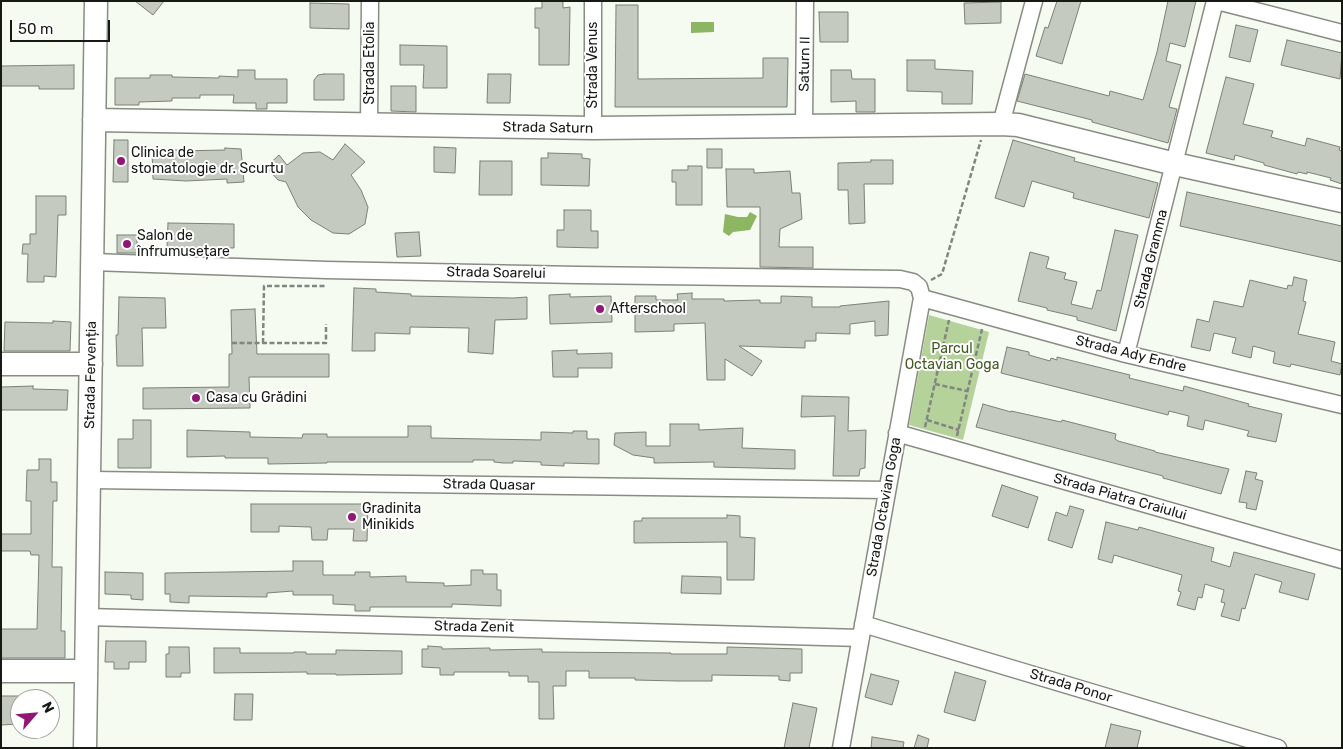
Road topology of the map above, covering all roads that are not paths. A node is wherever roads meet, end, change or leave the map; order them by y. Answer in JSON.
{"nodes":[{"id":1,"x":96,"y":1,"type":"edge"},
{"id":2,"x":370,"y":1,"type":"edge"},
{"id":3,"x":593,"y":1,"type":"edge"},
{"id":4,"x":806,"y":1,"type":"edge"},
{"id":5,"x":1034,"y":1,"type":"edge"},
{"id":6,"x":1216,"y":1,"type":"edge"},
{"id":7,"x":1342,"y":33,"type":"edge"},
{"id":8,"x":94,"y":120,"type":"junction"},
{"id":9,"x":370,"y":124,"type":"junction"},
{"id":10,"x":993,"y":124,"type":"junction"},
{"id":11,"x":804,"y":126,"type":"junction"},
{"id":12,"x":593,"y":128,"type":"junction"},
{"id":13,"x":1175,"y":164,"type":"junction"},
{"id":14,"x":1342,"y":201,"type":"edge"},
{"id":15,"x":92,"y":262,"type":"junction"},
{"id":16,"x":920,"y":293,"type":"junction"},
{"id":17,"x":1126,"y":354,"type":"junction"},
{"id":18,"x":1,"y":364,"type":"edge"},
{"id":19,"x":91,"y":364,"type":"junction"},
{"id":20,"x":1342,"y":405,"type":"edge"},
{"id":21,"x":898,"y":434,"type":"junction"},
{"id":22,"x":90,"y":480,"type":"junction"},
{"id":23,"x":887,"y":490,"type":"junction"},
{"id":24,"x":1342,"y":560,"type":"edge"},
{"id":25,"x":88,"y":617,"type":"junction"},
{"id":26,"x":862,"y":631,"type":"junction"},
{"id":27,"x":1,"y":671,"type":"edge"},
{"id":28,"x":86,"y":671,"type":"junction"},
{"id":29,"x":85,"y":748,"type":"edge"},
{"id":30,"x":841,"y":748,"type":"edge"},
{"id":31,"x":1278,"y":748,"type":"edge"}],
"edges":[{"from":1,"to":8,"type":"street","name":"Strada Fervenția"},
{"from":2,"to":9,"type":"street","name":"Strada Etolia"},
{"from":3,"to":12,"type":"street","name":"Strada Venus"},
{"from":4,"to":11,"type":"street","name":"Saturn II"},
{"from":5,"to":10,"type":"street"},
{"from":6,"to":7,"type":"street"},
{"from":6,"to":13,"type":"street","name":"Strada Gramma"},
{"from":8,"to":9,"type":"street","name":"Strada Saturn"},
{"from":8,"to":15,"type":"street","name":"Strada Fervenția"},
{"from":9,"to":12,"type":"street","name":"Strada Saturn"},
{"from":10,"to":11,"type":"street","name":"Strada Saturn"},
{"from":10,"to":13,"type":"street"},
{"from":11,"to":12,"type":"street","name":"Strada Saturn"},
{"from":13,"to":14,"type":"street"},
{"from":13,"to":17,"type":"street","name":"Strada Gramma"},
{"from":15,"to":16,"type":"street","name":"Strada Soarelui"},
{"from":15,"to":19,"type":"street","name":"Strada Fervenția"},
{"from":16,"to":17,"type":"street","name":"Strada Ady Endre"},
{"from":16,"to":21,"type":"street","name":"Strada Octavian Goga"},
{"from":17,"to":20,"type":"street","name":"Strada Ady Endre"},
{"from":18,"to":19,"type":"street"},
{"from":19,"to":22,"type":"street","name":"Strada Fervenția"},
{"from":21,"to":23,"type":"street","name":"Strada Octavian Goga"},
{"from":21,"to":24,"type":"street","name":"Strada Piatra Craiului"},
{"from":22,"to":23,"type":"street","name":"Strada Quasar"},
{"from":22,"to":25,"type":"street","name":"Strada Fervenția"},
{"from":23,"to":26,"type":"street","name":"Strada Octavian Goga"},
{"from":25,"to":26,"type":"street","name":"Strada Zenit"},
{"from":25,"to":28,"type":"street","name":"Strada Fervenția"},
{"from":26,"to":30,"type":"street","name":"Strada Octavian Goga"},
{"from":26,"to":31,"type":"street","name":"Strada Ponor"},
{"from":27,"to":28,"type":"street"},
{"from":28,"to":29,"type":"street","name":"Strada Fervenția"}]}
